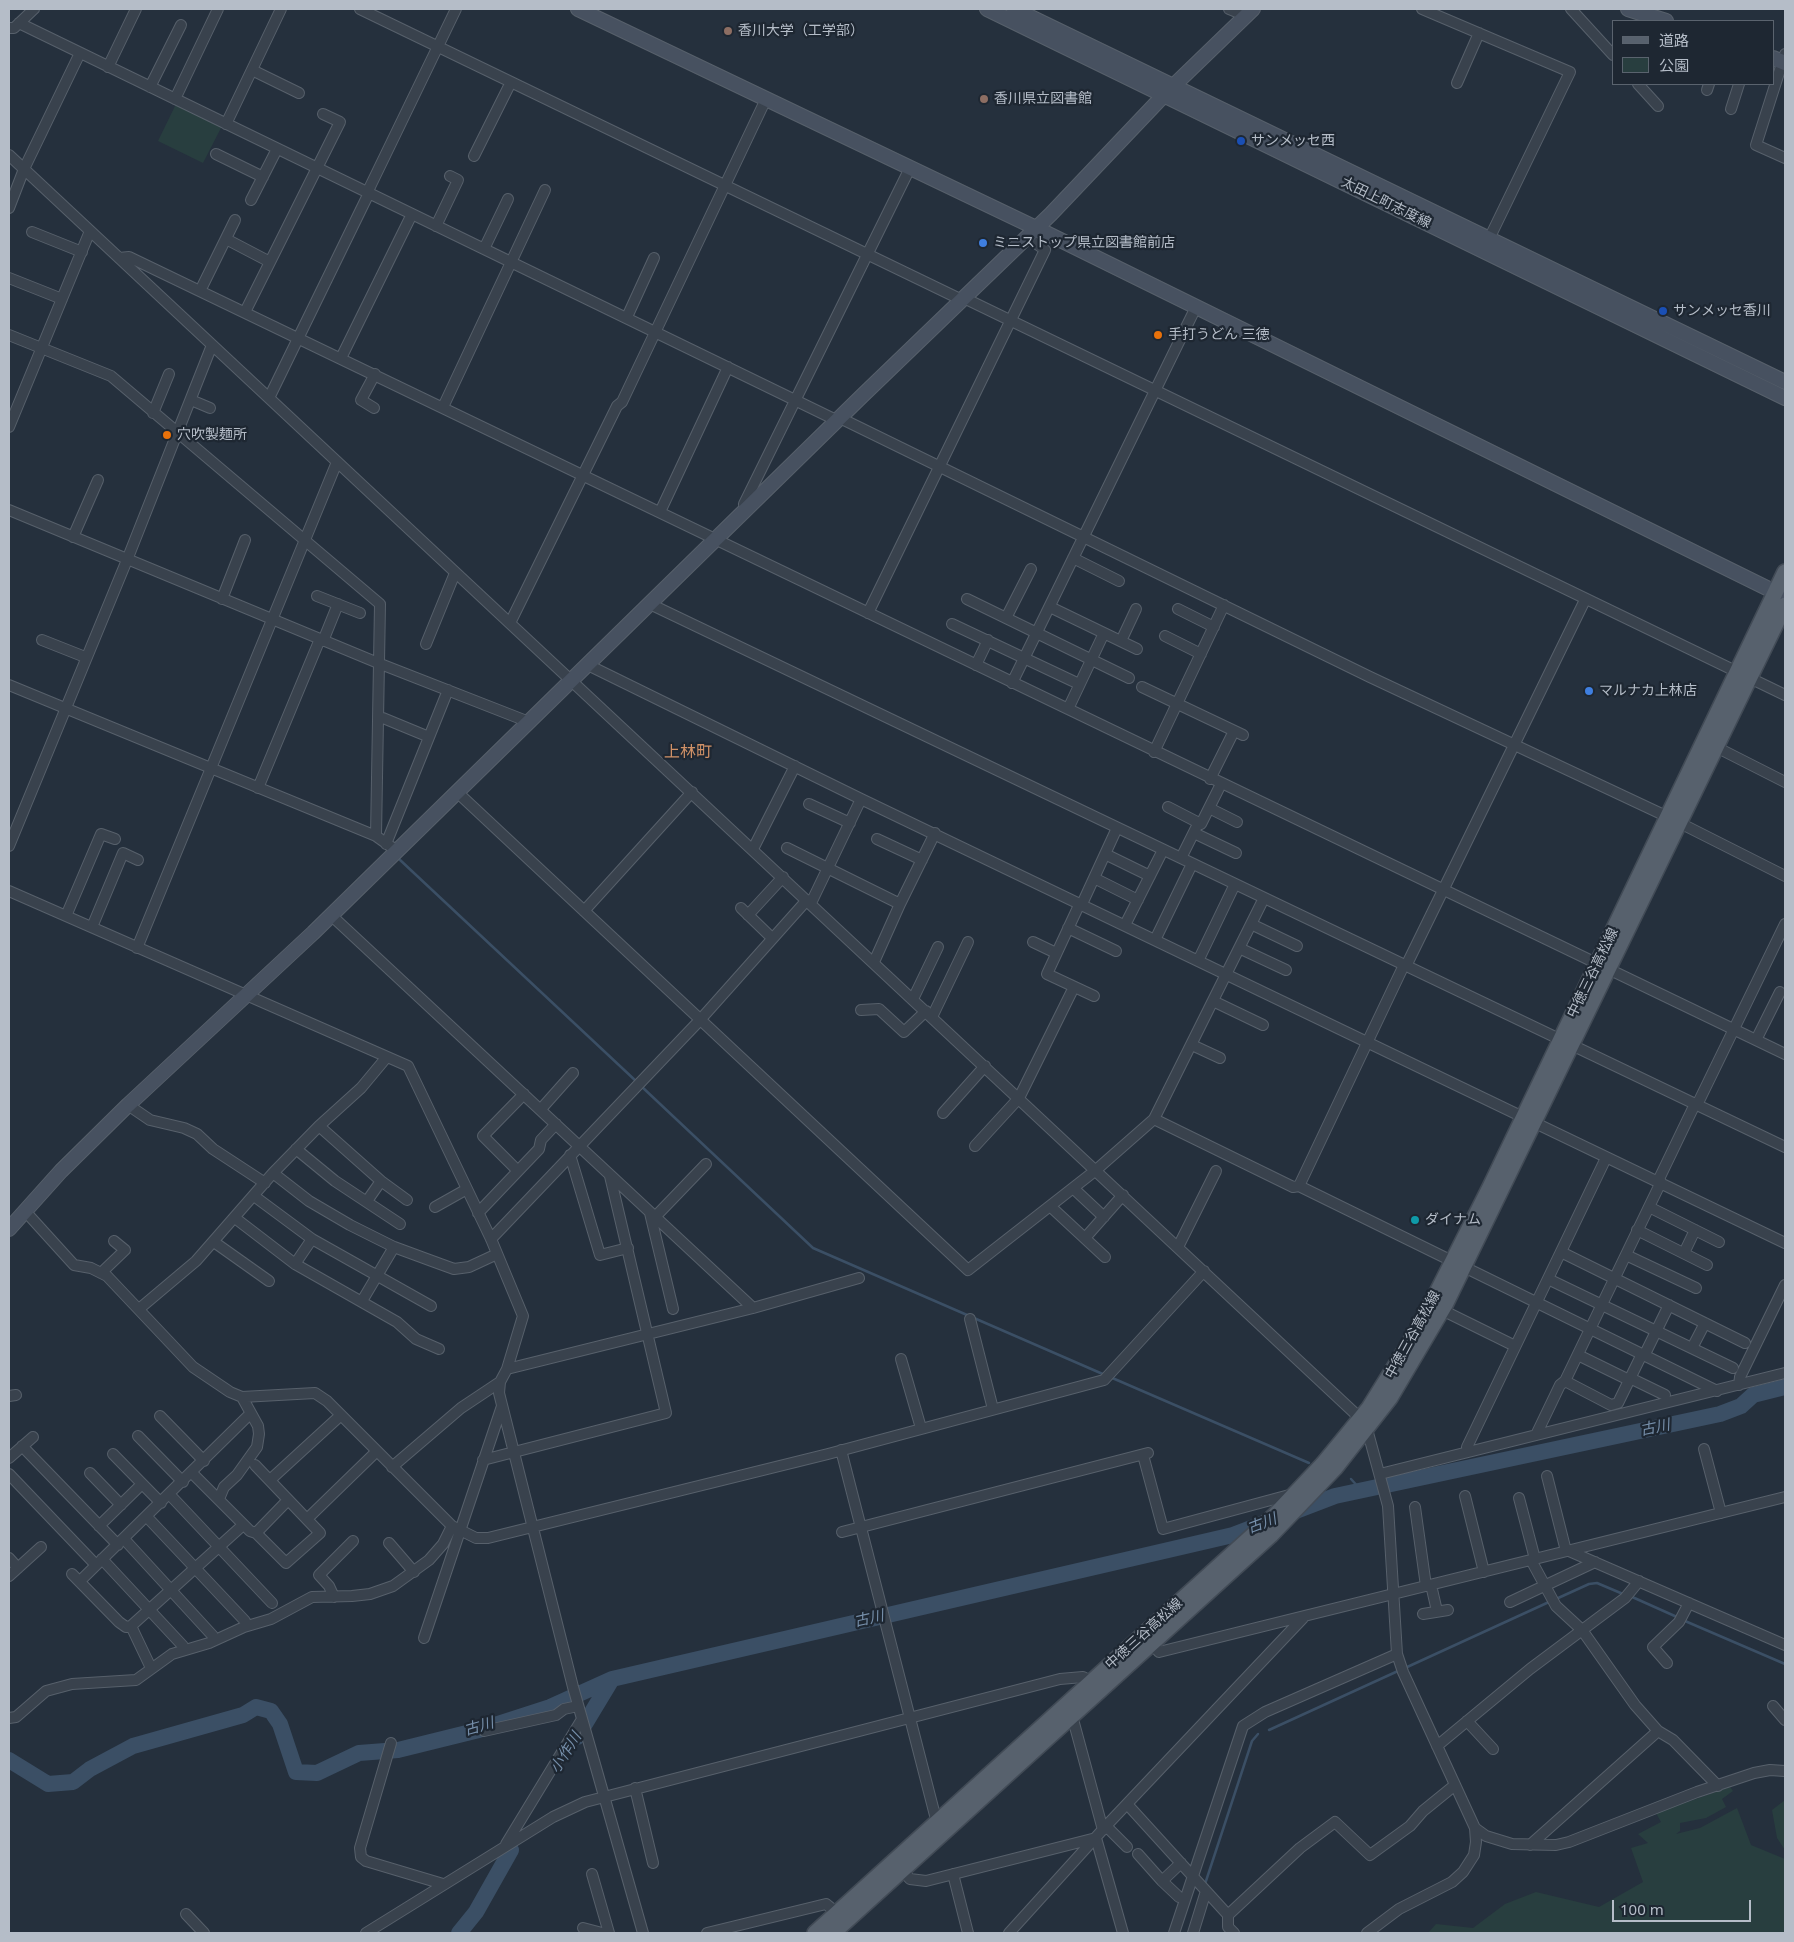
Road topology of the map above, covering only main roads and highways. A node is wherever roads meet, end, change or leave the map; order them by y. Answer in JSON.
{"nodes":[{"id":1,"x":1785,"y":572,"type":"edge"},
{"id":2,"x":1780,"y":595,"type":"edge"},
{"id":3,"x":1785,"y":605,"type":"edge"},
{"id":4,"x":1744,"y":675,"type":"junction"},
{"id":5,"x":1674,"y":820,"type":"junction"},
{"id":6,"x":1458,"y":1264,"type":"junction"},
{"id":7,"x":1364,"y":1424,"type":"junction"},
{"id":8,"x":1148,"y":1639,"type":"junction"},
{"id":9,"x":1097,"y":1685,"type":"junction"},
{"id":10,"x":938,"y":1829,"type":"junction"},
{"id":11,"x":842,"y":1917,"type":"junction"},
{"id":12,"x":815,"y":1933,"type":"edge"},
{"id":13,"x":833,"y":1933,"type":"edge"}],
"edges":[{"from":1,"to":2,"type":"main road","name":"中徳三谷高松線"},
{"from":2,"to":4,"type":"main road","name":"中徳三谷高松線"},
{"from":3,"to":4,"type":"main road","name":"中徳三谷高松線"},
{"from":4,"to":5,"type":"main road","name":"中徳三谷高松線"},
{"from":4,"to":5,"type":"main road","name":"中徳三谷高松線"},
{"from":5,"to":6,"type":"main road","name":"中徳三谷高松線"},
{"from":6,"to":7,"type":"main road","name":"中徳三谷高松線"},
{"from":6,"to":7,"type":"main road","name":"中徳三谷高松線"},
{"from":7,"to":8,"type":"main road","name":"中徳三谷高松線"},
{"from":7,"to":8,"type":"main road","name":"中徳三谷高松線"},
{"from":8,"to":9,"type":"main road","name":"中徳三谷高松線"},
{"from":9,"to":10,"type":"main road","name":"中徳三谷高松線"},
{"from":9,"to":10,"type":"main road","name":"中徳三谷高松線"},
{"from":10,"to":11,"type":"main road","name":"中徳三谷高松線"},
{"from":11,"to":12,"type":"main road","name":"中徳三谷高松線"},
{"from":11,"to":13,"type":"main road","name":"中徳三谷高松線"}]}
